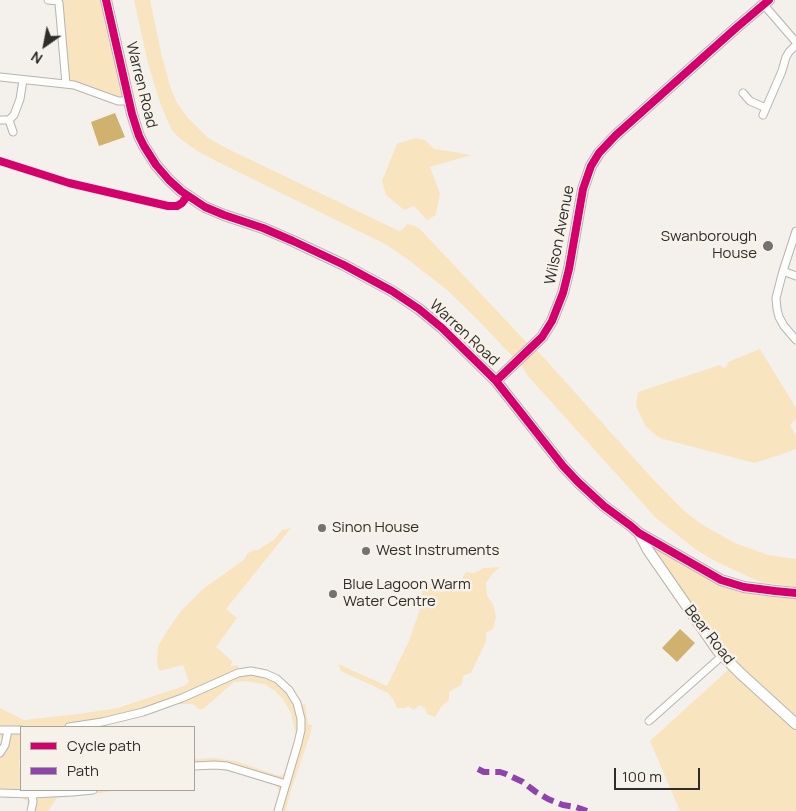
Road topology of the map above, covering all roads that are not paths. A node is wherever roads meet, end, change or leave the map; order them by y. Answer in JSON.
{"nodes":[{"id":1,"x":48,"y":0,"type":"edge"},
{"id":2,"x":106,"y":0,"type":"edge"},
{"id":3,"x":766,"y":2,"type":"edge"},
{"id":4,"x":796,"y":44,"type":"edge"},
{"id":5,"x":0,"y":77,"type":"edge"},
{"id":6,"x":23,"y":80,"type":"junction"},
{"id":7,"x":66,"y":84,"type":"junction"},
{"id":8,"x":744,"y":93,"type":"dead end"},
{"id":9,"x":129,"y":100,"type":"junction"},
{"id":10,"x":0,"y":120,"type":"edge"},
{"id":11,"x":9,"y":120,"type":"junction"},
{"id":12,"x":13,"y":132,"type":"dead end"},
{"id":13,"x":796,"y":231,"type":"edge"},
{"id":14,"x":783,"y":271,"type":"junction"},
{"id":15,"x":796,"y":276,"type":"edge"},
{"id":16,"x":796,"y":340,"type":"edge"},
{"id":17,"x":496,"y":381,"type":"junction"},
{"id":18,"x":639,"y":534,"type":"junction"},
{"id":19,"x":796,"y":593,"type":"edge"},
{"id":20,"x":722,"y":656,"type":"junction"},
{"id":21,"x":649,"y":721,"type":"dead end"},
{"id":22,"x":796,"y":724,"type":"edge"},
{"id":23,"x":76,"y":726,"type":"edge"},
{"id":24,"x":4,"y":730,"type":"edge"},
{"id":25,"x":20,"y":730,"type":"edge"},
{"id":26,"x":0,"y":753,"type":"edge"},
{"id":27,"x":195,"y":766,"type":"edge"},
{"id":28,"x":286,"y":784,"type":"junction"},
{"id":29,"x":82,"y":791,"type":"edge"},
{"id":30,"x":0,"y":792,"type":"edge"},
{"id":31,"x":32,"y":794,"type":"junction"},
{"id":32,"x":30,"y":811,"type":"edge"},
{"id":33,"x":278,"y":811,"type":"edge"}],
"edges":[{"from":1,"to":7,"type":"street"},
{"from":2,"to":9,"type":"street","name":"Warren Road"},
{"from":3,"to":4,"type":"street"},
{"from":3,"to":17,"type":"street","name":"Wilson Avenue"},
{"from":4,"to":8,"type":"street"},
{"from":5,"to":6,"type":"street"},
{"from":6,"to":7,"type":"street"},
{"from":6,"to":11,"type":"street"},
{"from":7,"to":9,"type":"street"},
{"from":9,"to":17,"type":"street","name":"Warren Road"},
{"from":10,"to":11,"type":"street"},
{"from":11,"to":12,"type":"street"},
{"from":13,"to":14,"type":"street"},
{"from":14,"to":15,"type":"street"},
{"from":14,"to":16,"type":"street"},
{"from":17,"to":18,"type":"street","name":"Warren Road"},
{"from":18,"to":19,"type":"street","name":"Warren Road"},
{"from":18,"to":20,"type":"street","name":"Bear Road"},
{"from":20,"to":21,"type":"street"},
{"from":20,"to":22,"type":"street","name":"Bear Road"},
{"from":23,"to":28,"type":"street"},
{"from":24,"to":25,"type":"street"},
{"from":24,"to":26,"type":"street"},
{"from":27,"to":28,"type":"street"},
{"from":28,"to":33,"type":"street"},
{"from":29,"to":31,"type":"street"},
{"from":30,"to":31,"type":"street"},
{"from":31,"to":32,"type":"street"}]}
